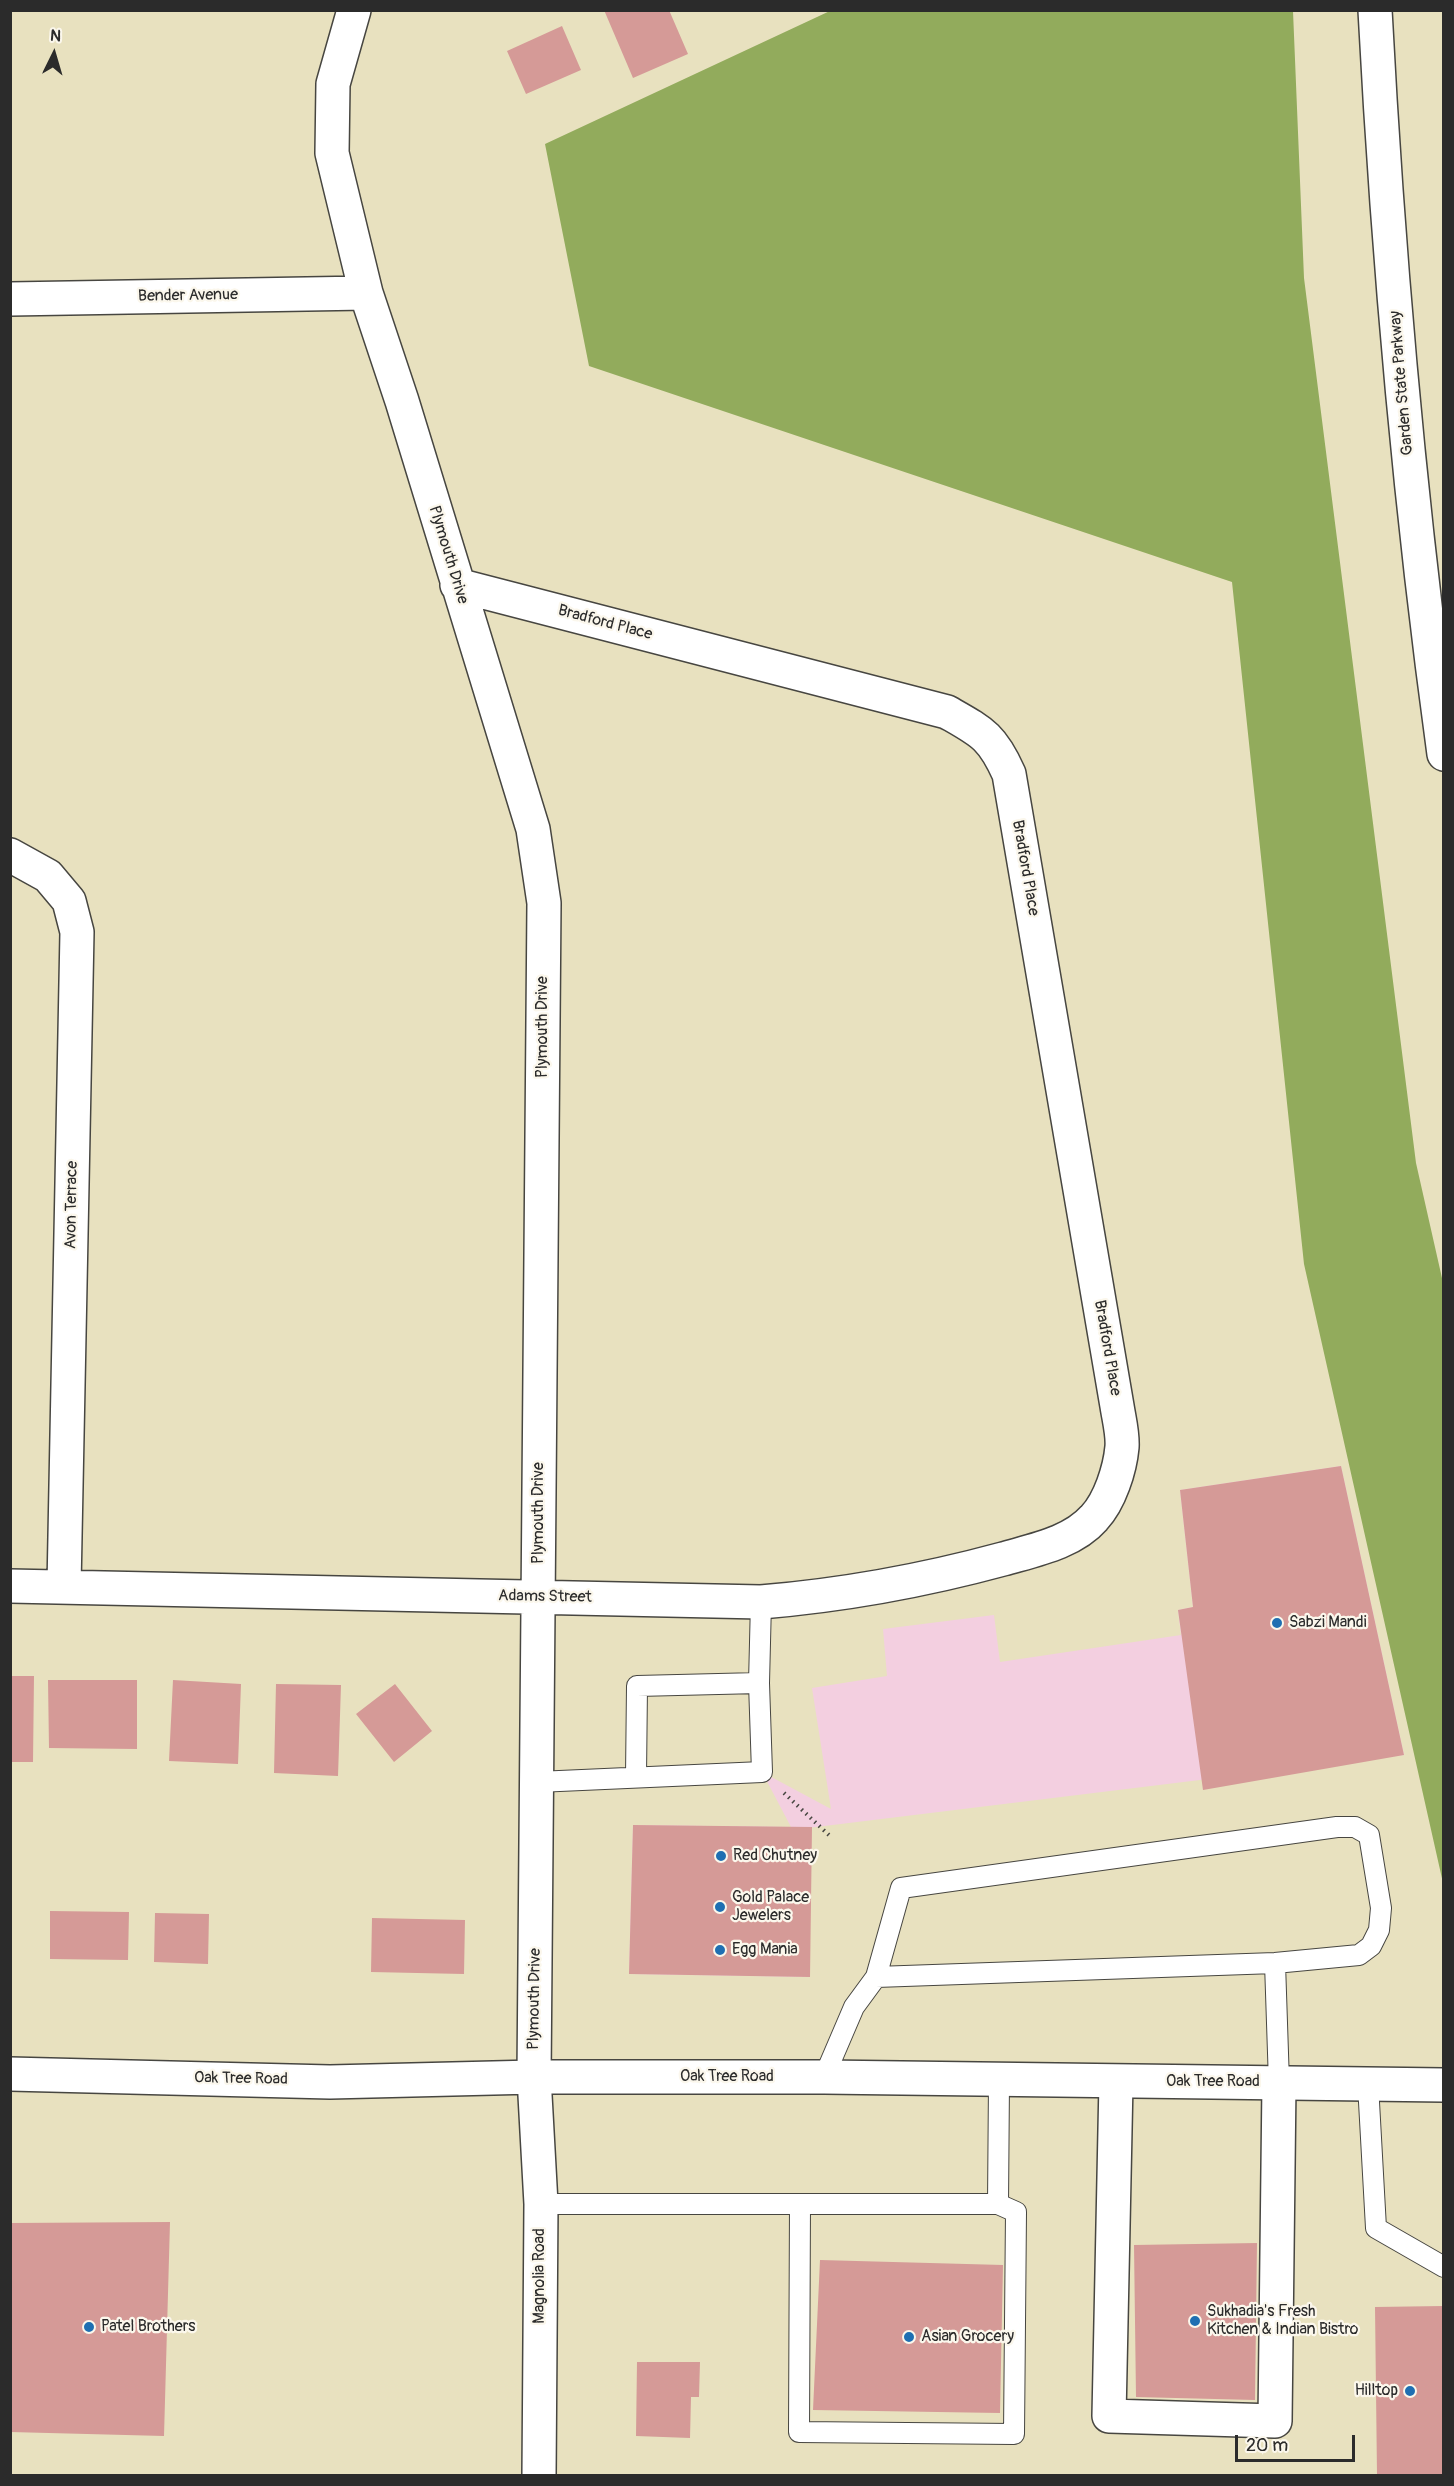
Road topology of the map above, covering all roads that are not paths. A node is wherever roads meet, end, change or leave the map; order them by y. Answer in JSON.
{"nodes":[{"id":1,"x":354,"y":10,"type":"edge"},
{"id":2,"x":1375,"y":10,"type":"edge"},
{"id":3,"x":366,"y":293,"type":"junction"},
{"id":4,"x":10,"y":299,"type":"edge"},
{"id":5,"x":457,"y":585,"type":"junction"},
{"id":6,"x":1443,"y":754,"type":"edge"},
{"id":7,"x":10,"y":855,"type":"edge"},
{"id":8,"x":1072,"y":1536,"type":"joint"},
{"id":9,"x":10,"y":1586,"type":"edge"},
{"id":10,"x":64,"y":1586,"type":"junction"},
{"id":11,"x":538,"y":1596,"type":"junction"},
{"id":12,"x":761,"y":1602,"type":"junction"},
{"id":13,"x":759,"y":1683,"type":"junction"},
{"id":14,"x":636,"y":1776,"type":"junction"},
{"id":15,"x":537,"y":1782,"type":"junction"},
{"id":16,"x":1275,"y":1963,"type":"junction"},
{"id":17,"x":876,"y":1977,"type":"junction"},
{"id":18,"x":10,"y":2074,"type":"edge"},
{"id":19,"x":534,"y":2077,"type":"junction"},
{"id":20,"x":824,"y":2077,"type":"junction"},
{"id":21,"x":999,"y":2081,"type":"junction"},
{"id":22,"x":1116,"y":2082,"type":"junction"},
{"id":23,"x":1279,"y":2083,"type":"junction"},
{"id":24,"x":1368,"y":2084,"type":"junction"},
{"id":25,"x":1443,"y":2085,"type":"edge"},
{"id":26,"x":541,"y":2204,"type":"junction"},
{"id":27,"x":800,"y":2204,"type":"junction"},
{"id":28,"x":998,"y":2204,"type":"junction"},
{"id":29,"x":1443,"y":2267,"type":"edge"},
{"id":30,"x":539,"y":2475,"type":"edge"}],
"edges":[{"from":1,"to":3,"type":"main road","name":"Plymouth Drive"},
{"from":2,"to":6,"type":"main road","name":"Garden State Parkway"},
{"from":3,"to":4,"type":"main road","name":"Bender Avenue"},
{"from":3,"to":5,"type":"main road","name":"Plymouth Drive"},
{"from":5,"to":8,"type":"main road","name":"Bradford Place"},
{"from":5,"to":11,"type":"main road","name":"Plymouth Drive"},
{"from":7,"to":10,"type":"main road","name":"Avon Terrace"},
{"from":8,"to":12,"type":"main road","name":"Adams Street"},
{"from":9,"to":10,"type":"main road","name":"Adams Street"},
{"from":10,"to":11,"type":"main road","name":"Adams Street"},
{"from":11,"to":12,"type":"main road","name":"Adams Street"},
{"from":11,"to":15,"type":"main road","name":"Plymouth Drive"},
{"from":12,"to":13,"type":"lane"},
{"from":13,"to":14,"type":"lane"},
{"from":13,"to":14,"type":"lane"},
{"from":14,"to":15,"type":"lane"},
{"from":15,"to":19,"type":"main road","name":"Plymouth Drive"},
{"from":16,"to":17,"type":"lane"},
{"from":16,"to":17,"type":"lane"},
{"from":16,"to":23,"type":"lane"},
{"from":17,"to":20,"type":"lane"},
{"from":18,"to":19,"type":"main road","name":"Oak Tree Road"},
{"from":19,"to":20,"type":"main road","name":"Oak Tree Road"},
{"from":19,"to":26,"type":"main road","name":"Magnolia Road"},
{"from":20,"to":21,"type":"main road","name":"Oak Tree Road"},
{"from":21,"to":22,"type":"main road","name":"Oak Tree Road"},
{"from":21,"to":28,"type":"lane"},
{"from":22,"to":23,"type":"main road","name":"Oak Tree Road"},
{"from":22,"to":23,"type":"main road"},
{"from":23,"to":24,"type":"main road","name":"Oak Tree Road"},
{"from":24,"to":25,"type":"main road","name":"Oak Tree Road"},
{"from":24,"to":29,"type":"lane"},
{"from":26,"to":27,"type":"lane"},
{"from":26,"to":30,"type":"main road","name":"Magnolia Road"},
{"from":27,"to":28,"type":"lane"},
{"from":27,"to":28,"type":"lane"}]}
